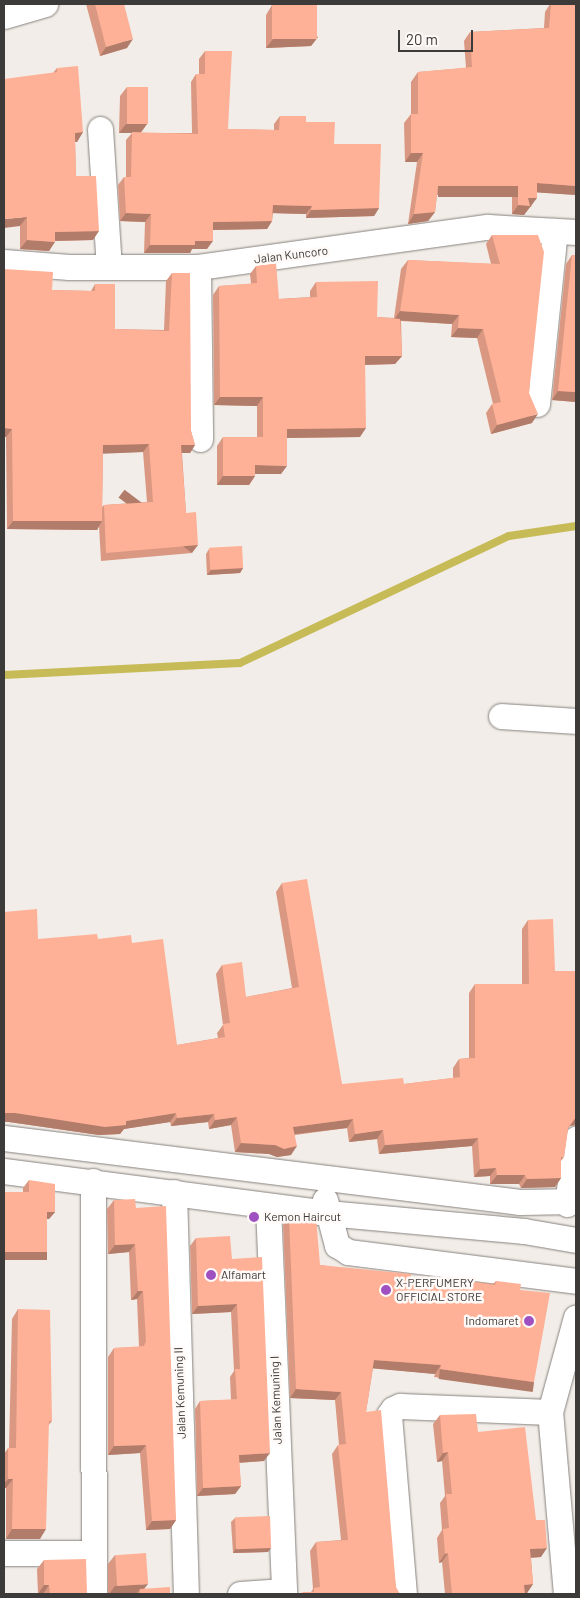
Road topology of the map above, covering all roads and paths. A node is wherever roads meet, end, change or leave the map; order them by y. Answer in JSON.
{"nodes":[{"id":1,"x":45,"y":4,"type":"edge"},
{"id":2,"x":4,"y":16,"type":"edge"},
{"id":3,"x":100,"y":129,"type":"dead end"},
{"id":4,"x":566,"y":231,"type":"edge"},
{"id":5,"x":4,"y":262,"type":"edge"},
{"id":6,"x":109,"y":267,"type":"junction"},
{"id":7,"x":198,"y":267,"type":"junction"},
{"id":8,"x":537,"y":404,"type":"dead end"},
{"id":9,"x":200,"y":439,"type":"dead end"},
{"id":10,"x":501,"y":716,"type":"dead end"},
{"id":11,"x":576,"y":721,"type":"edge"},
{"id":12,"x":4,"y":1138,"type":"edge"},
{"id":13,"x":576,"y":1139,"type":"edge"},
{"id":14,"x":4,"y":1171,"type":"edge"},
{"id":15,"x":94,"y":1181,"type":"junction"},
{"id":16,"x":174,"y":1192,"type":"junction"},
{"id":17,"x":282,"y":1195,"type":"junction"},
{"id":18,"x":325,"y":1196,"type":"junction"},
{"id":19,"x":385,"y":1201,"type":"junction"},
{"id":20,"x":572,"y":1202,"type":"edge"},
{"id":21,"x":538,"y":1217,"type":"junction"},
{"id":22,"x":576,"y":1240,"type":"edge"},
{"id":23,"x":576,"y":1280,"type":"edge"},
{"id":24,"x":576,"y":1317,"type":"edge"},
{"id":25,"x":550,"y":1412,"type":"junction"},
{"id":26,"x":4,"y":1553,"type":"edge"},
{"id":27,"x":94,"y":1553,"type":"junction"},
{"id":28,"x":284,"y":1593,"type":"edge"},
{"id":29,"x":94,"y":1594,"type":"edge"},
{"id":30,"x":186,"y":1594,"type":"edge"},
{"id":31,"x":240,"y":1594,"type":"edge"},
{"id":32,"x":404,"y":1594,"type":"edge"},
{"id":33,"x":566,"y":1594,"type":"edge"}],
"edges":[{"from":1,"to":2,"type":"street"},
{"from":3,"to":6,"type":"street"},
{"from":4,"to":7,"type":"street","name":"Jalan Kuncoro"},
{"from":4,"to":8,"type":"street"},
{"from":5,"to":6,"type":"street","name":"Jalan Kuncoro"},
{"from":6,"to":7,"type":"street","name":"Jalan Kuncoro"},
{"from":7,"to":9,"type":"street"},
{"from":10,"to":11,"type":"street"},
{"from":12,"to":17,"type":"street"},
{"from":13,"to":20,"type":"street"},
{"from":14,"to":15,"type":"street"},
{"from":15,"to":16,"type":"street"},
{"from":15,"to":27,"type":"street"},
{"from":16,"to":17,"type":"street"},
{"from":16,"to":30,"type":"street","name":"Jalan Kemuning II"},
{"from":17,"to":18,"type":"street"},
{"from":17,"to":18,"type":"street"},
{"from":17,"to":28,"type":"street","name":"Jalan Kemuning I"},
{"from":18,"to":19,"type":"street"},
{"from":18,"to":19,"type":"street"},
{"from":18,"to":23,"type":"street"},
{"from":19,"to":21,"type":"street"},
{"from":19,"to":21,"type":"street"},
{"from":20,"to":21,"type":"street"},
{"from":21,"to":22,"type":"street"},
{"from":24,"to":25,"type":"street"},
{"from":25,"to":32,"type":"street"},
{"from":25,"to":33,"type":"street"},
{"from":26,"to":27,"type":"street"},
{"from":27,"to":29,"type":"street"},
{"from":28,"to":31,"type":"street"}]}
